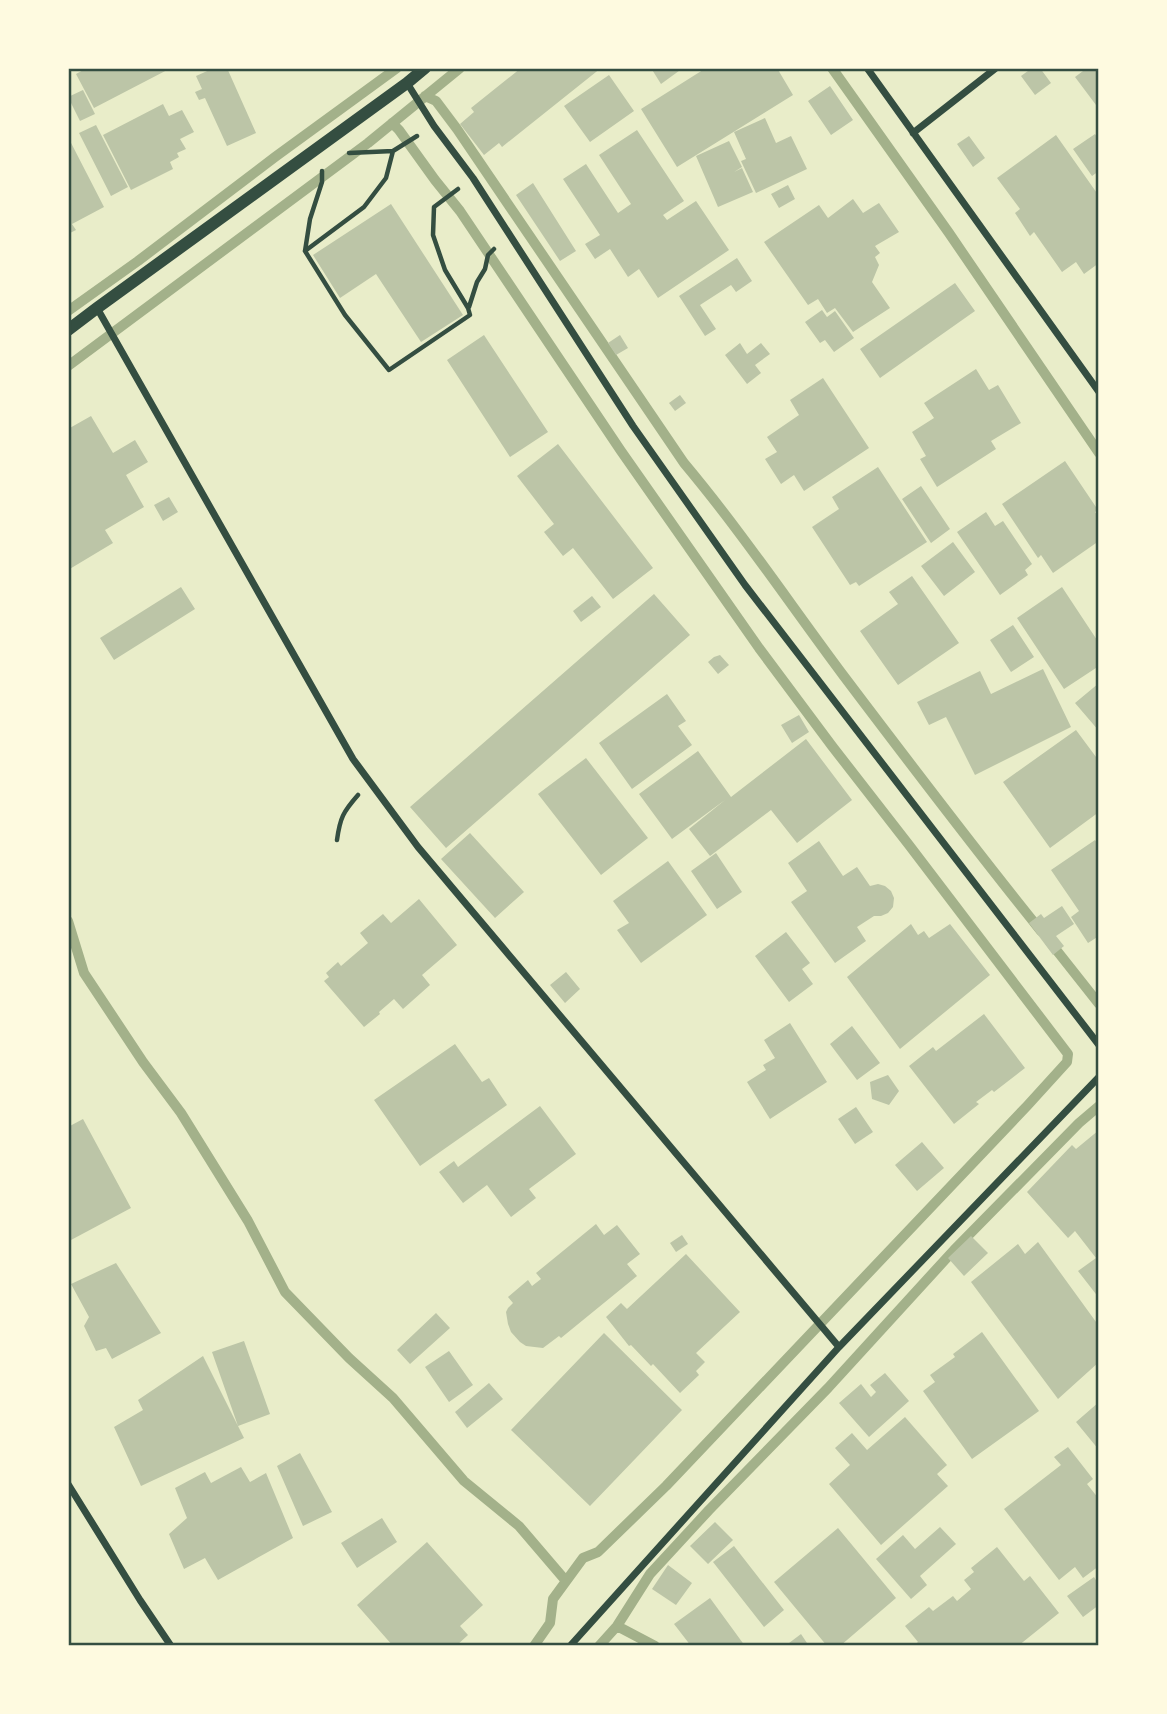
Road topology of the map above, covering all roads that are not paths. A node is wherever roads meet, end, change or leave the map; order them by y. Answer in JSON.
{"nodes":[{"id":1,"x":425,"y":68,"type":"edge"},
{"id":2,"x":867,"y":68,"type":"edge"},
{"id":3,"x":996,"y":68,"type":"edge"},
{"id":4,"x":407,"y":83,"type":"junction"},
{"id":5,"x":913,"y":133,"type":"junction"},
{"id":6,"x":97,"y":308,"type":"junction"},
{"id":7,"x":68,"y":330,"type":"edge"},
{"id":8,"x":1099,"y":392,"type":"edge"},
{"id":9,"x":1099,"y":1045,"type":"edge"},
{"id":10,"x":1099,"y":1077,"type":"edge"},
{"id":11,"x":839,"y":1347,"type":"junction"},
{"id":12,"x":68,"y":1484,"type":"edge"},
{"id":13,"x":171,"y":1646,"type":"edge"},
{"id":14,"x":570,"y":1646,"type":"edge"}],
"edges":[{"from":1,"to":4,"type":"street"},
{"from":2,"to":5,"type":"street"},
{"from":3,"to":5,"type":"street"},
{"from":4,"to":6,"type":"street"},
{"from":4,"to":9,"type":"street"},
{"from":5,"to":8,"type":"street"},
{"from":6,"to":7,"type":"street"},
{"from":6,"to":11,"type":"street"},
{"from":10,"to":11,"type":"street"},
{"from":11,"to":14,"type":"street"},
{"from":12,"to":13,"type":"street"}]}
